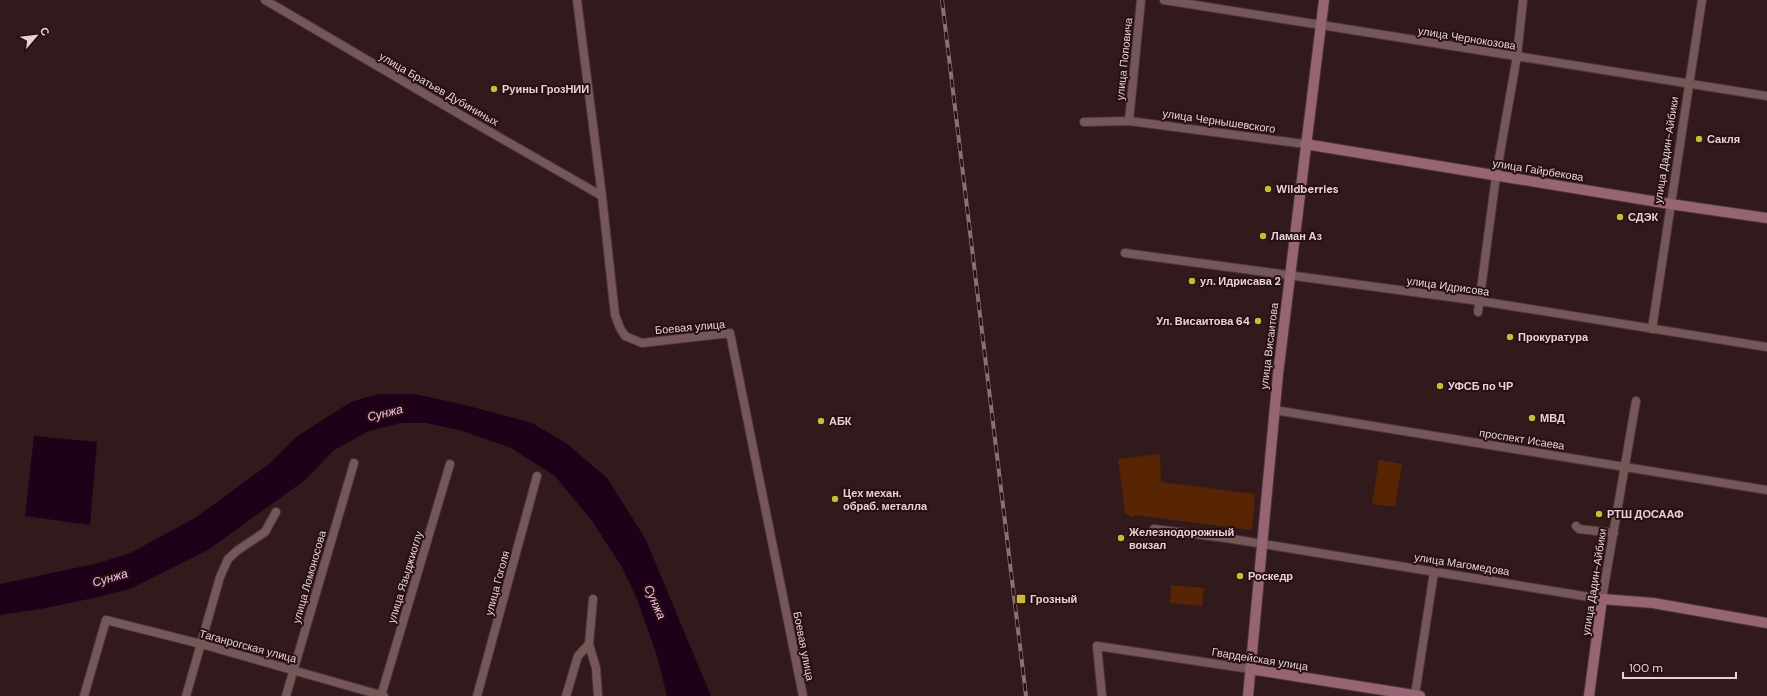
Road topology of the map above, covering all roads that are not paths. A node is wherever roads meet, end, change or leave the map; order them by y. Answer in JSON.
{"nodes":[{"id":1,"x":265,"y":0,"type":"edge"},
{"id":2,"x":577,"y":0,"type":"edge"},
{"id":3,"x":1141,"y":0,"type":"edge"},
{"id":4,"x":1164,"y":0,"type":"edge"},
{"id":5,"x":1324,"y":0,"type":"edge"},
{"id":6,"x":1523,"y":0,"type":"edge"},
{"id":7,"x":1702,"y":0,"type":"edge"},
{"id":8,"x":1320,"y":26,"type":"junction"},
{"id":9,"x":1517,"y":56,"type":"junction"},
{"id":10,"x":1690,"y":85,"type":"junction"},
{"id":11,"x":1767,"y":96,"type":"edge"},
{"id":12,"x":1129,"y":121,"type":"junction"},
{"id":13,"x":1084,"y":122,"type":"dead end"},
{"id":14,"x":1306,"y":144,"type":"junction"},
{"id":15,"x":1496,"y":176,"type":"junction"},
{"id":16,"x":602,"y":196,"type":"junction"},
{"id":17,"x":1670,"y":204,"type":"junction"},
{"id":18,"x":1767,"y":218,"type":"edge"},
{"id":19,"x":1125,"y":253,"type":"dead end"},
{"id":20,"x":1290,"y":275,"type":"junction"},
{"id":21,"x":1480,"y":301,"type":"junction"},
{"id":22,"x":1478,"y":312,"type":"dead end"},
{"id":23,"x":1652,"y":328,"type":"junction"},
{"id":24,"x":1767,"y":347,"type":"edge"},
{"id":25,"x":1636,"y":401,"type":"dead end"},
{"id":26,"x":1274,"y":410,"type":"junction"},
{"id":27,"x":354,"y":463,"type":"dead end"},
{"id":28,"x":450,"y":464,"type":"dead end"},
{"id":29,"x":1625,"y":467,"type":"junction"},
{"id":30,"x":537,"y":476,"type":"dead end"},
{"id":31,"x":1767,"y":490,"type":"edge"},
{"id":32,"x":276,"y":512,"type":"dead end"},
{"id":33,"x":1576,"y":526,"type":"dead end"},
{"id":34,"x":1154,"y":529,"type":"dead end"},
{"id":35,"x":1614,"y":533,"type":"junction"},
{"id":36,"x":1261,"y":545,"type":"junction"},
{"id":37,"x":1434,"y":572,"type":"junction"},
{"id":38,"x":593,"y":599,"type":"dead end"},
{"id":39,"x":1602,"y":599,"type":"junction"},
{"id":40,"x":1767,"y":622,"type":"edge"},
{"id":41,"x":201,"y":644,"type":"junction"},
{"id":42,"x":589,"y":644,"type":"junction"},
{"id":43,"x":294,"y":669,"type":"junction"},
{"id":44,"x":1250,"y":670,"type":"junction"},
{"id":45,"x":84,"y":696,"type":"edge"},
{"id":46,"x":186,"y":696,"type":"edge"},
{"id":47,"x":286,"y":696,"type":"edge"},
{"id":48,"x":382,"y":696,"type":"edge"},
{"id":49,"x":477,"y":696,"type":"edge"},
{"id":50,"x":566,"y":696,"type":"edge"},
{"id":51,"x":598,"y":696,"type":"edge"},
{"id":52,"x":803,"y":696,"type":"edge"},
{"id":53,"x":1102,"y":696,"type":"edge"},
{"id":54,"x":1248,"y":696,"type":"edge"},
{"id":55,"x":1417,"y":696,"type":"edge"},
{"id":56,"x":1589,"y":696,"type":"edge"}],
"edges":[{"from":1,"to":16,"type":"street","name":"улица Братьев Дубининых"},
{"from":2,"to":16,"type":"street","name":"Боевая улица"},
{"from":3,"to":12,"type":"street","name":"улица Поповича"},
{"from":4,"to":8,"type":"street","name":"улица Чернокозова"},
{"from":5,"to":8,"type":"main road","name":"улица Висаитова"},
{"from":6,"to":9,"type":"street"},
{"from":7,"to":10,"type":"street","name":"улица Дадин-Айбики"},
{"from":8,"to":9,"type":"street","name":"улица Чернокозова"},
{"from":8,"to":14,"type":"main road","name":"улица Висаитова"},
{"from":9,"to":10,"type":"street","name":"улица Чернокозова"},
{"from":9,"to":15,"type":"street"},
{"from":10,"to":11,"type":"street","name":"улица Чернокозова"},
{"from":10,"to":17,"type":"street","name":"улица Дадин-Айбики"},
{"from":12,"to":13,"type":"street","name":"улица Чернышевского"},
{"from":12,"to":14,"type":"street","name":"улица Чернышевского"},
{"from":14,"to":15,"type":"main road","name":"улица Гайрбекова"},
{"from":14,"to":20,"type":"main road","name":"улица Висаитова"},
{"from":15,"to":17,"type":"main road","name":"улица Гайрбекова"},
{"from":15,"to":21,"type":"street"},
{"from":16,"to":52,"type":"street","name":"Боевая улица"},
{"from":17,"to":18,"type":"main road","name":"улица Гайрбекова"},
{"from":17,"to":23,"type":"street","name":"улица Дадин-Айбики"},
{"from":19,"to":20,"type":"street","name":"улица Идрисова"},
{"from":20,"to":21,"type":"street","name":"улица Идрисова"},
{"from":20,"to":26,"type":"main road","name":"улица Висаитова"},
{"from":21,"to":22,"type":"street"},
{"from":21,"to":23,"type":"street","name":"улица Идрисова"},
{"from":23,"to":24,"type":"street","name":"улица Идрисова"},
{"from":25,"to":29,"type":"street","name":"улица Дадин-Айбики"},
{"from":26,"to":29,"type":"street","name":"проспект Исаева"},
{"from":26,"to":36,"type":"main road","name":"улица Висаитова"},
{"from":27,"to":43,"type":"street","name":"улица Ломоносова"},
{"from":28,"to":48,"type":"street","name":"улица Языджиоглу"},
{"from":29,"to":31,"type":"street","name":"проспект Исаева"},
{"from":29,"to":35,"type":"street","name":"улица Дадин-Айбики"},
{"from":30,"to":49,"type":"street","name":"улица Гоголя"},
{"from":32,"to":41,"type":"street"},
{"from":33,"to":35,"type":"street"},
{"from":34,"to":36,"type":"street","name":"улица Магомедова"},
{"from":35,"to":39,"type":"street","name":"улица Дадин-Айбики"},
{"from":36,"to":37,"type":"street","name":"улица Магомедова"},
{"from":36,"to":44,"type":"main road","name":"улица Висаитова"},
{"from":37,"to":39,"type":"street","name":"улица Магомедова"},
{"from":37,"to":55,"type":"street"},
{"from":38,"to":42,"type":"street"},
{"from":39,"to":40,"type":"main road","name":"улица Магомедова"},
{"from":39,"to":56,"type":"main road","name":"улица Дадин-Айбики"},
{"from":41,"to":43,"type":"street","name":"Таганрогская улица"},
{"from":41,"to":45,"type":"street","name":"Таганрогская улица"},
{"from":41,"to":46,"type":"street"},
{"from":42,"to":50,"type":"street"},
{"from":42,"to":51,"type":"street"},
{"from":43,"to":47,"type":"street","name":"улица Ломоносова"},
{"from":43,"to":48,"type":"street","name":"Таганрогская улица"},
{"from":44,"to":53,"type":"street","name":"Гвардейская улица"},
{"from":44,"to":54,"type":"main road","name":"улица Висаитова"},
{"from":44,"to":55,"type":"main road","name":"Гвардейская улица"}]}
